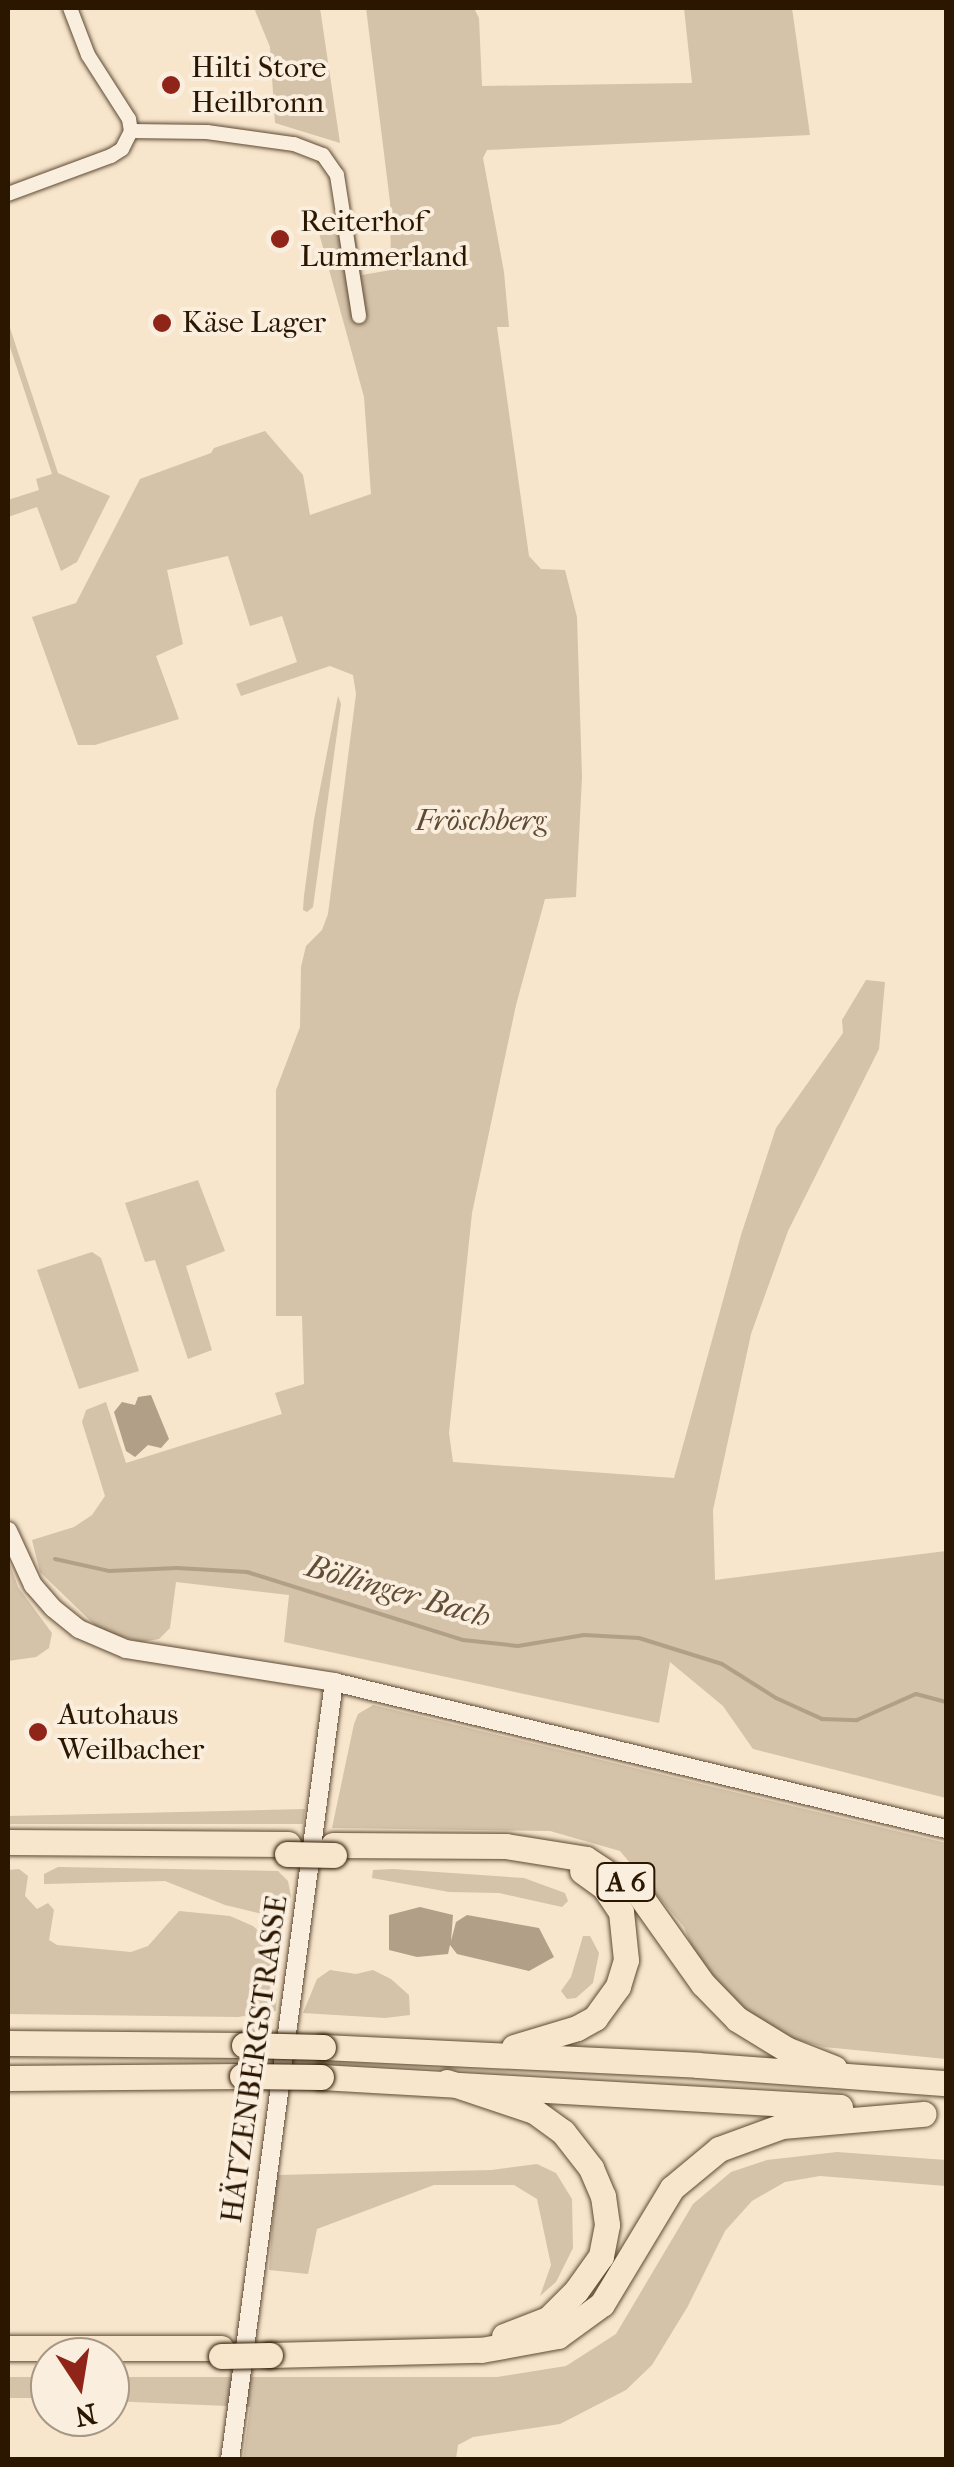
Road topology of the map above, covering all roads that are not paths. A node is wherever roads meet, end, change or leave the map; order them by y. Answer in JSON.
{"nodes":[{"id":1,"x":70,"y":8,"type":"edge"},
{"id":2,"x":131,"y":131,"type":"junction"},
{"id":3,"x":8,"y":194,"type":"edge"},
{"id":4,"x":359,"y":316,"type":"dead end"},
{"id":5,"x":10,"y":1536,"type":"edge"},
{"id":6,"x":334,"y":1682,"type":"junction"},
{"id":7,"x":946,"y":1830,"type":"edge"},
{"id":8,"x":8,"y":1842,"type":"edge"},
{"id":9,"x":288,"y":1849,"type":"junction"},
{"id":10,"x":333,"y":1850,"type":"junction"},
{"id":11,"x":8,"y":1852,"type":"edge"},
{"id":12,"x":8,"y":2042,"type":"edge"},
{"id":13,"x":490,"y":2053,"type":"junction"},
{"id":14,"x":847,"y":2074,"type":"junction"},
{"id":15,"x":8,"y":2078,"type":"edge"},
{"id":16,"x":446,"y":2082,"type":"junction"},
{"id":17,"x":946,"y":2083,"type":"edge"},
{"id":18,"x":935,"y":2115,"type":"edge"},
{"id":19,"x":9,"y":2350,"type":"edge"},
{"id":20,"x":270,"y":2350,"type":"junction"},
{"id":21,"x":221,"y":2352,"type":"junction"},
{"id":22,"x":130,"y":2356,"type":"edge"},
{"id":23,"x":231,"y":2452,"type":"edge"}],
"edges":[{"from":1,"to":2,"type":"street"},
{"from":2,"to":3,"type":"street"},
{"from":2,"to":4,"type":"street"},
{"from":5,"to":6,"type":"street"},
{"from":6,"to":7,"type":"street"},
{"from":6,"to":23,"type":"street","name":"HÄTZENBERGSTRASSE"},
{"from":8,"to":9,"type":"highway"},
{"from":9,"to":10,"type":"highway","bridge":true},
{"from":9,"to":11,"type":"highway"},
{"from":10,"to":13,"type":"highway"},
{"from":10,"to":14,"type":"highway","number":"A 6"},
{"from":12,"to":13,"type":"highway","number":"A 6","bridge":true},
{"from":13,"to":14,"type":"highway","number":"A 6"},
{"from":14,"to":17,"type":"highway","number":"A 6"},
{"from":15,"to":16,"type":"highway","bridge":true},
{"from":16,"to":18,"type":"highway"},
{"from":16,"to":20,"type":"highway"},
{"from":18,"to":20,"type":"highway"},
{"from":19,"to":21,"type":"highway"},
{"from":20,"to":21,"type":"highway","bridge":true},
{"from":21,"to":22,"type":"highway"}]}
